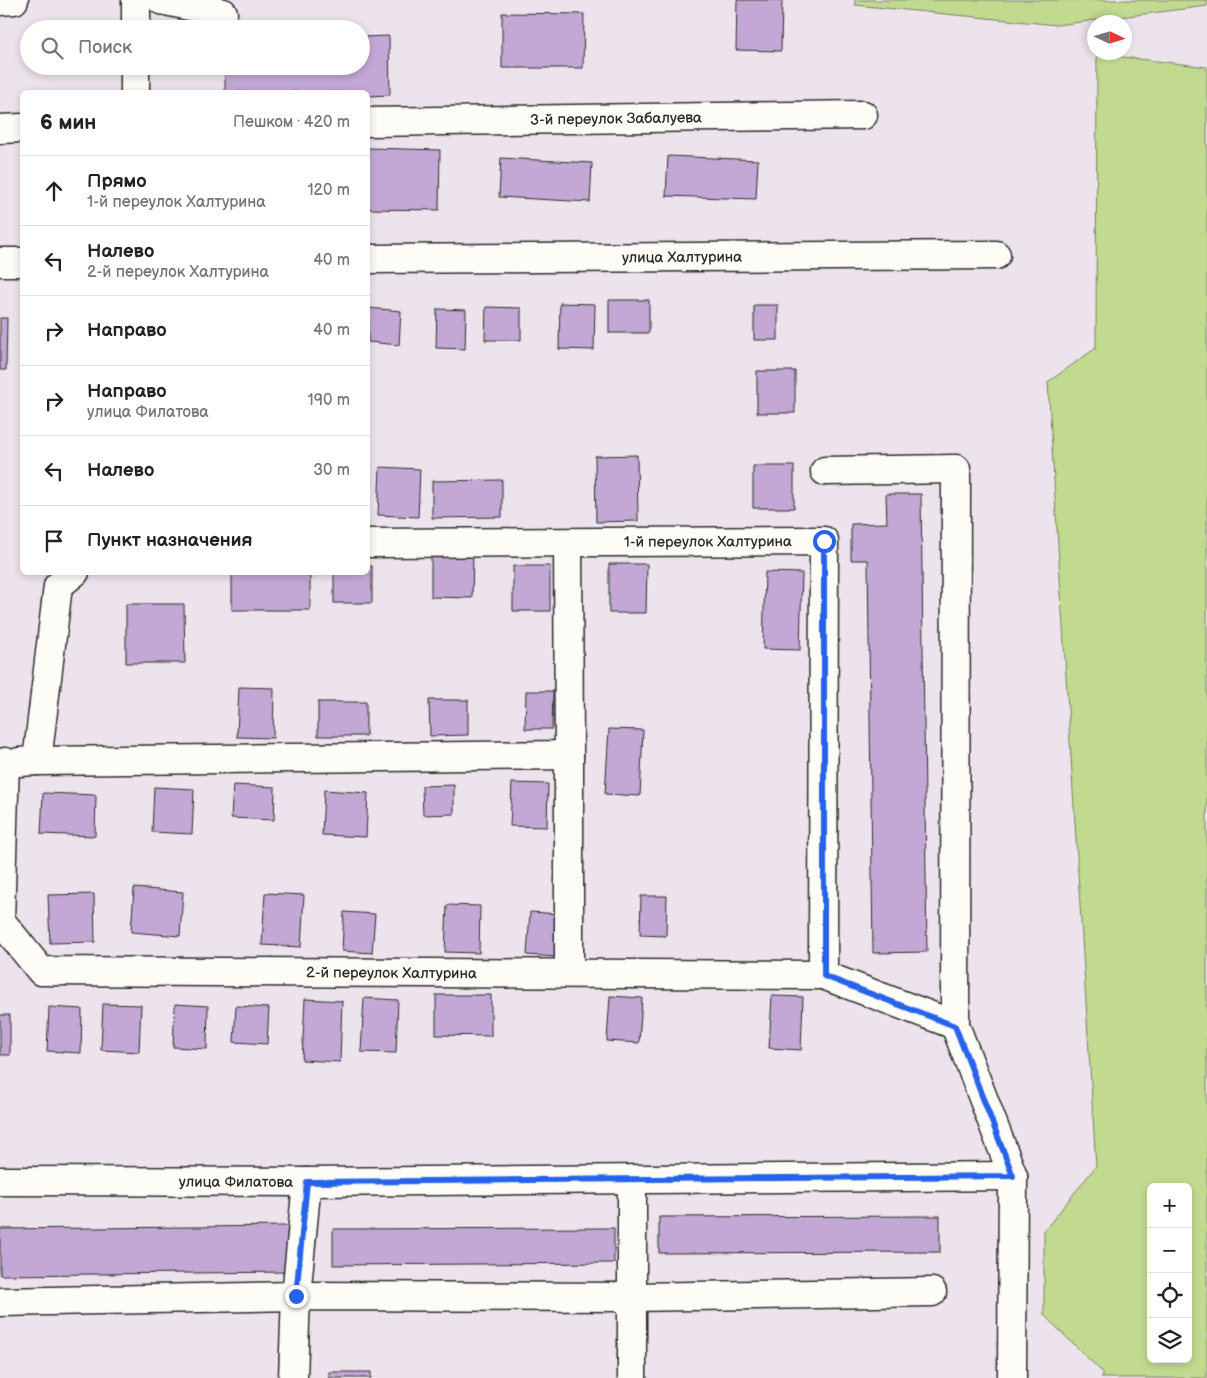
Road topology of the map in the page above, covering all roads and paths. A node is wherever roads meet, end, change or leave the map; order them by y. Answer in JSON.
{"nodes":[{"id":1,"x":14,"y":0,"type":"edge"},
{"id":2,"x":136,"y":0,"type":"edge"},
{"id":3,"x":161,"y":0,"type":"edge"},
{"id":4,"x":0,"y":1,"type":"edge"},
{"id":5,"x":223,"y":13,"type":"dead end"},
{"id":6,"x":136,"y":20,"type":"edge"},
{"id":7,"x":135,"y":75,"type":"edge"},
{"id":8,"x":135,"y":90,"type":"edge"},
{"id":9,"x":864,"y":115,"type":"dead end"},
{"id":10,"x":370,"y":122,"type":"edge"},
{"id":11,"x":20,"y":128,"type":"edge"},
{"id":12,"x":0,"y":129,"type":"edge"},
{"id":13,"x":996,"y":255,"type":"dead end"},
{"id":14,"x":370,"y":259,"type":"edge"},
{"id":15,"x":0,"y":262,"type":"edge"},
{"id":16,"x":20,"y":262,"type":"edge"},
{"id":17,"x":825,"y":471,"type":"dead end"},
{"id":18,"x":370,"y":543,"type":"edge"},
{"id":19,"x":568,"y":543,"type":"junction"},
{"id":20,"x":71,"y":575,"type":"edge"},
{"id":21,"x":569,"y":755,"type":"junction"},
{"id":22,"x":37,"y":761,"type":"junction"},
{"id":23,"x":3,"y":762,"type":"edge"},
{"id":24,"x":569,"y":973,"type":"junction"},
{"id":25,"x":824,"y":976,"type":"junction"},
{"id":26,"x":955,"y":1026,"type":"junction"},
{"id":27,"x":1013,"y":1176,"type":"junction"},
{"id":28,"x":632,"y":1180,"type":"junction"},
{"id":29,"x":0,"y":1181,"type":"edge"},
{"id":30,"x":307,"y":1182,"type":"junction"},
{"id":31,"x":932,"y":1292,"type":"dead end"},
{"id":32,"x":296,"y":1296,"type":"junction"},
{"id":33,"x":632,"y":1297,"type":"junction"},
{"id":34,"x":0,"y":1302,"type":"edge"},
{"id":35,"x":293,"y":1378,"type":"edge"},
{"id":36,"x":632,"y":1378,"type":"edge"},
{"id":37,"x":1012,"y":1378,"type":"edge"}],
"edges":[{"from":1,"to":4,"type":"street"},
{"from":2,"to":6,"type":"street"},
{"from":3,"to":5,"type":"street"},
{"from":7,"to":8,"type":"street"},
{"from":9,"to":10,"type":"street","name":"3-й переулок Забалуева"},
{"from":11,"to":12,"type":"street"},
{"from":13,"to":14,"type":"street","name":"улица Халтурина"},
{"from":15,"to":16,"type":"street"},
{"from":17,"to":26,"type":"street"},
{"from":18,"to":19,"type":"street","name":"1-й переулок Халтурина"},
{"from":19,"to":21,"type":"street"},
{"from":19,"to":25,"type":"street","name":"1-й переулок Халтурина"},
{"from":20,"to":22,"type":"street"},
{"from":21,"to":22,"type":"street"},
{"from":21,"to":24,"type":"street"},
{"from":22,"to":23,"type":"street"},
{"from":23,"to":24,"type":"street","name":"2-й переулок Халтурина"},
{"from":24,"to":25,"type":"street","name":"2-й переулок Халтурина"},
{"from":25,"to":26,"type":"street","name":"2-й переулок Халтурина"},
{"from":26,"to":27,"type":"street"},
{"from":27,"to":28,"type":"street","name":"улица Филатова"},
{"from":27,"to":37,"type":"street"},
{"from":28,"to":30,"type":"street","name":"улица Филатова"},
{"from":28,"to":33,"type":"street"},
{"from":29,"to":30,"type":"street","name":"улица Филатова"},
{"from":30,"to":32,"type":"street"},
{"from":31,"to":33,"type":"street"},
{"from":32,"to":33,"type":"street"},
{"from":32,"to":34,"type":"street"},
{"from":32,"to":35,"type":"street"},
{"from":33,"to":36,"type":"street"}]}
